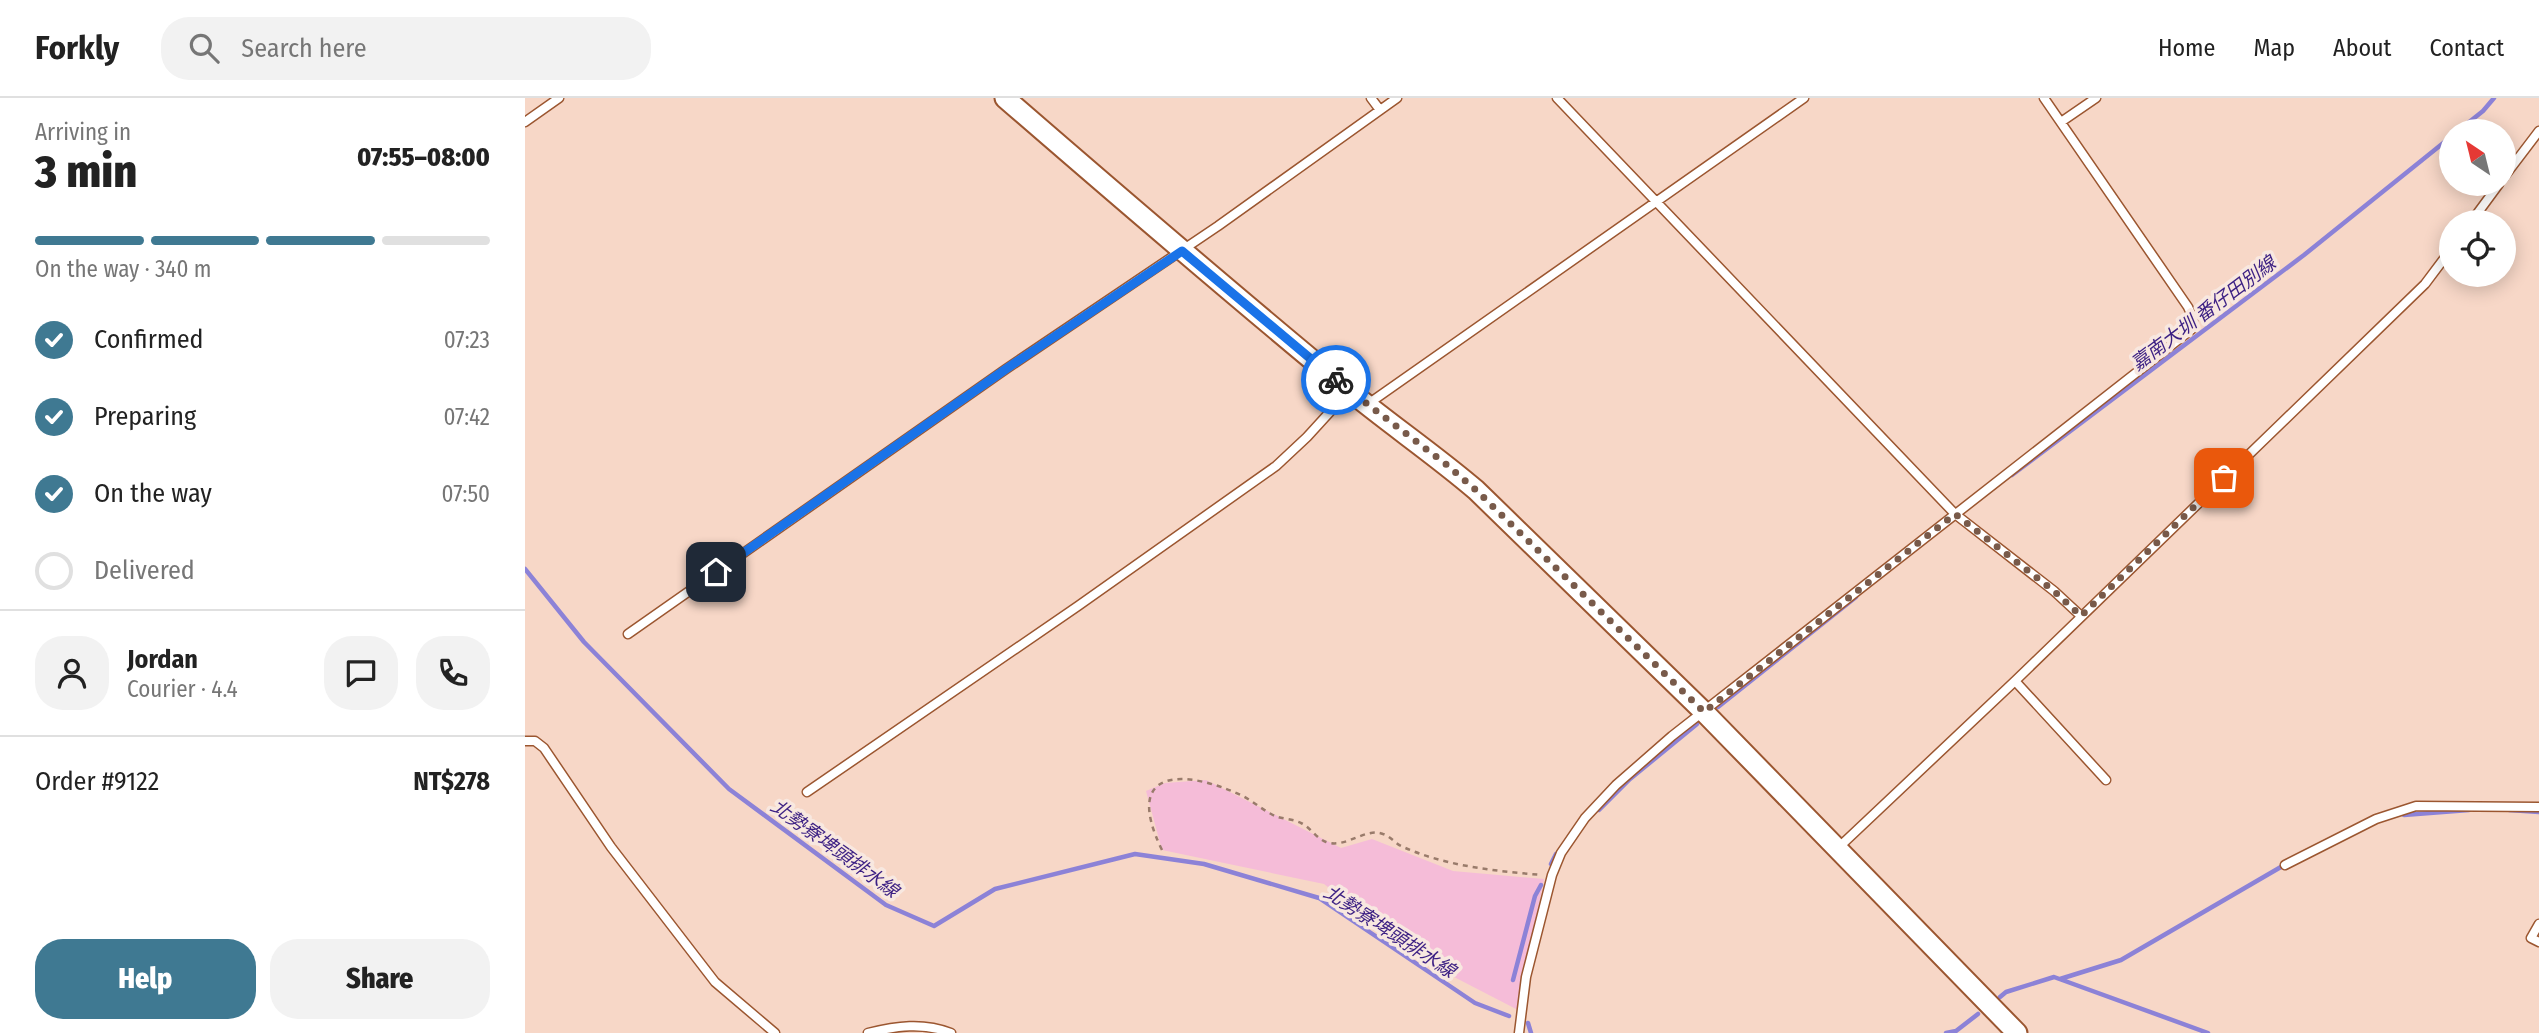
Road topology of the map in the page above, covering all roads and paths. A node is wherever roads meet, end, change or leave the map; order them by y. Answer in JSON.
{"nodes":[{"id":1,"x":559,"y":98,"type":"edge"},
{"id":2,"x":1005,"y":98,"type":"edge"},
{"id":3,"x":1371,"y":98,"type":"edge"},
{"id":4,"x":1397,"y":98,"type":"edge"},
{"id":5,"x":1557,"y":98,"type":"edge"},
{"id":6,"x":1804,"y":98,"type":"edge"},
{"id":7,"x":2044,"y":98,"type":"edge"},
{"id":8,"x":2096,"y":98,"type":"edge"},
{"id":9,"x":1380,"y":110,"type":"junction"},
{"id":10,"x":525,"y":122,"type":"edge"},
{"id":11,"x":2061,"y":122,"type":"junction"},
{"id":12,"x":2539,"y":131,"type":"edge"},
{"id":13,"x":2517,"y":160,"type":"edge"},
{"id":14,"x":1656,"y":201,"type":"junction"},
{"id":15,"x":1182,"y":251,"type":"junction"},
{"id":16,"x":2439,"y":265,"type":"edge"},
{"id":17,"x":1349,"y":391,"type":"junction"},
{"id":18,"x":1368,"y":405,"type":"junction"},
{"id":19,"x":1955,"y":514,"type":"junction"},
{"id":20,"x":2081,"y":616,"type":"junction"},
{"id":21,"x":628,"y":634,"type":"dead end"},
{"id":22,"x":2015,"y":681,"type":"junction"},
{"id":23,"x":1704,"y":712,"type":"junction"},
{"id":24,"x":525,"y":741,"type":"edge"},
{"id":25,"x":2106,"y":780,"type":"dead end"},
{"id":26,"x":807,"y":792,"type":"dead end"},
{"id":27,"x":2539,"y":807,"type":"edge"},
{"id":28,"x":1837,"y":849,"type":"junction"},
{"id":29,"x":1162,"y":850,"type":"dead end"},
{"id":30,"x":2285,"y":865,"type":"dead end"},
{"id":31,"x":1552,"y":875,"type":"junction"},
{"id":32,"x":2539,"y":924,"type":"edge"},
{"id":33,"x":2539,"y":942,"type":"edge"},
{"id":34,"x":775,"y":1033,"type":"edge"},
{"id":35,"x":868,"y":1033,"type":"edge"},
{"id":36,"x":951,"y":1033,"type":"edge"},
{"id":37,"x":1519,"y":1033,"type":"edge"},
{"id":38,"x":2017,"y":1033,"type":"edge"}],
"edges":[{"from":1,"to":10,"type":"lane"},
{"from":2,"to":15,"type":"street"},
{"from":3,"to":9,"type":"lane"},
{"from":4,"to":9,"type":"lane"},
{"from":5,"to":14,"type":"lane"},
{"from":6,"to":14,"type":"lane"},
{"from":7,"to":11,"type":"lane"},
{"from":8,"to":11,"type":"lane"},
{"from":9,"to":15,"type":"lane"},
{"from":11,"to":19,"type":"lane"},
{"from":12,"to":13,"type":"lane"},
{"from":14,"to":18,"type":"lane"},
{"from":14,"to":19,"type":"lane"},
{"from":15,"to":17,"type":"street"},
{"from":15,"to":21,"type":"lane"},
{"from":16,"to":20,"type":"lane"},
{"from":17,"to":18,"type":"street"},
{"from":17,"to":26,"type":"lane"},
{"from":18,"to":23,"type":"street"},
{"from":19,"to":20,"type":"lane"},
{"from":19,"to":23,"type":"lane"},
{"from":20,"to":22,"type":"lane"},
{"from":22,"to":25,"type":"lane"},
{"from":22,"to":28,"type":"lane"},
{"from":23,"to":28,"type":"street"},
{"from":23,"to":31,"type":"lane"},
{"from":24,"to":34,"type":"lane"},
{"from":27,"to":30,"type":"lane"},
{"from":28,"to":38,"type":"street"},
{"from":29,"to":31,"type":"path"},
{"from":31,"to":37,"type":"lane"},
{"from":32,"to":33,"type":"lane"},
{"from":35,"to":36,"type":"lane"}]}
